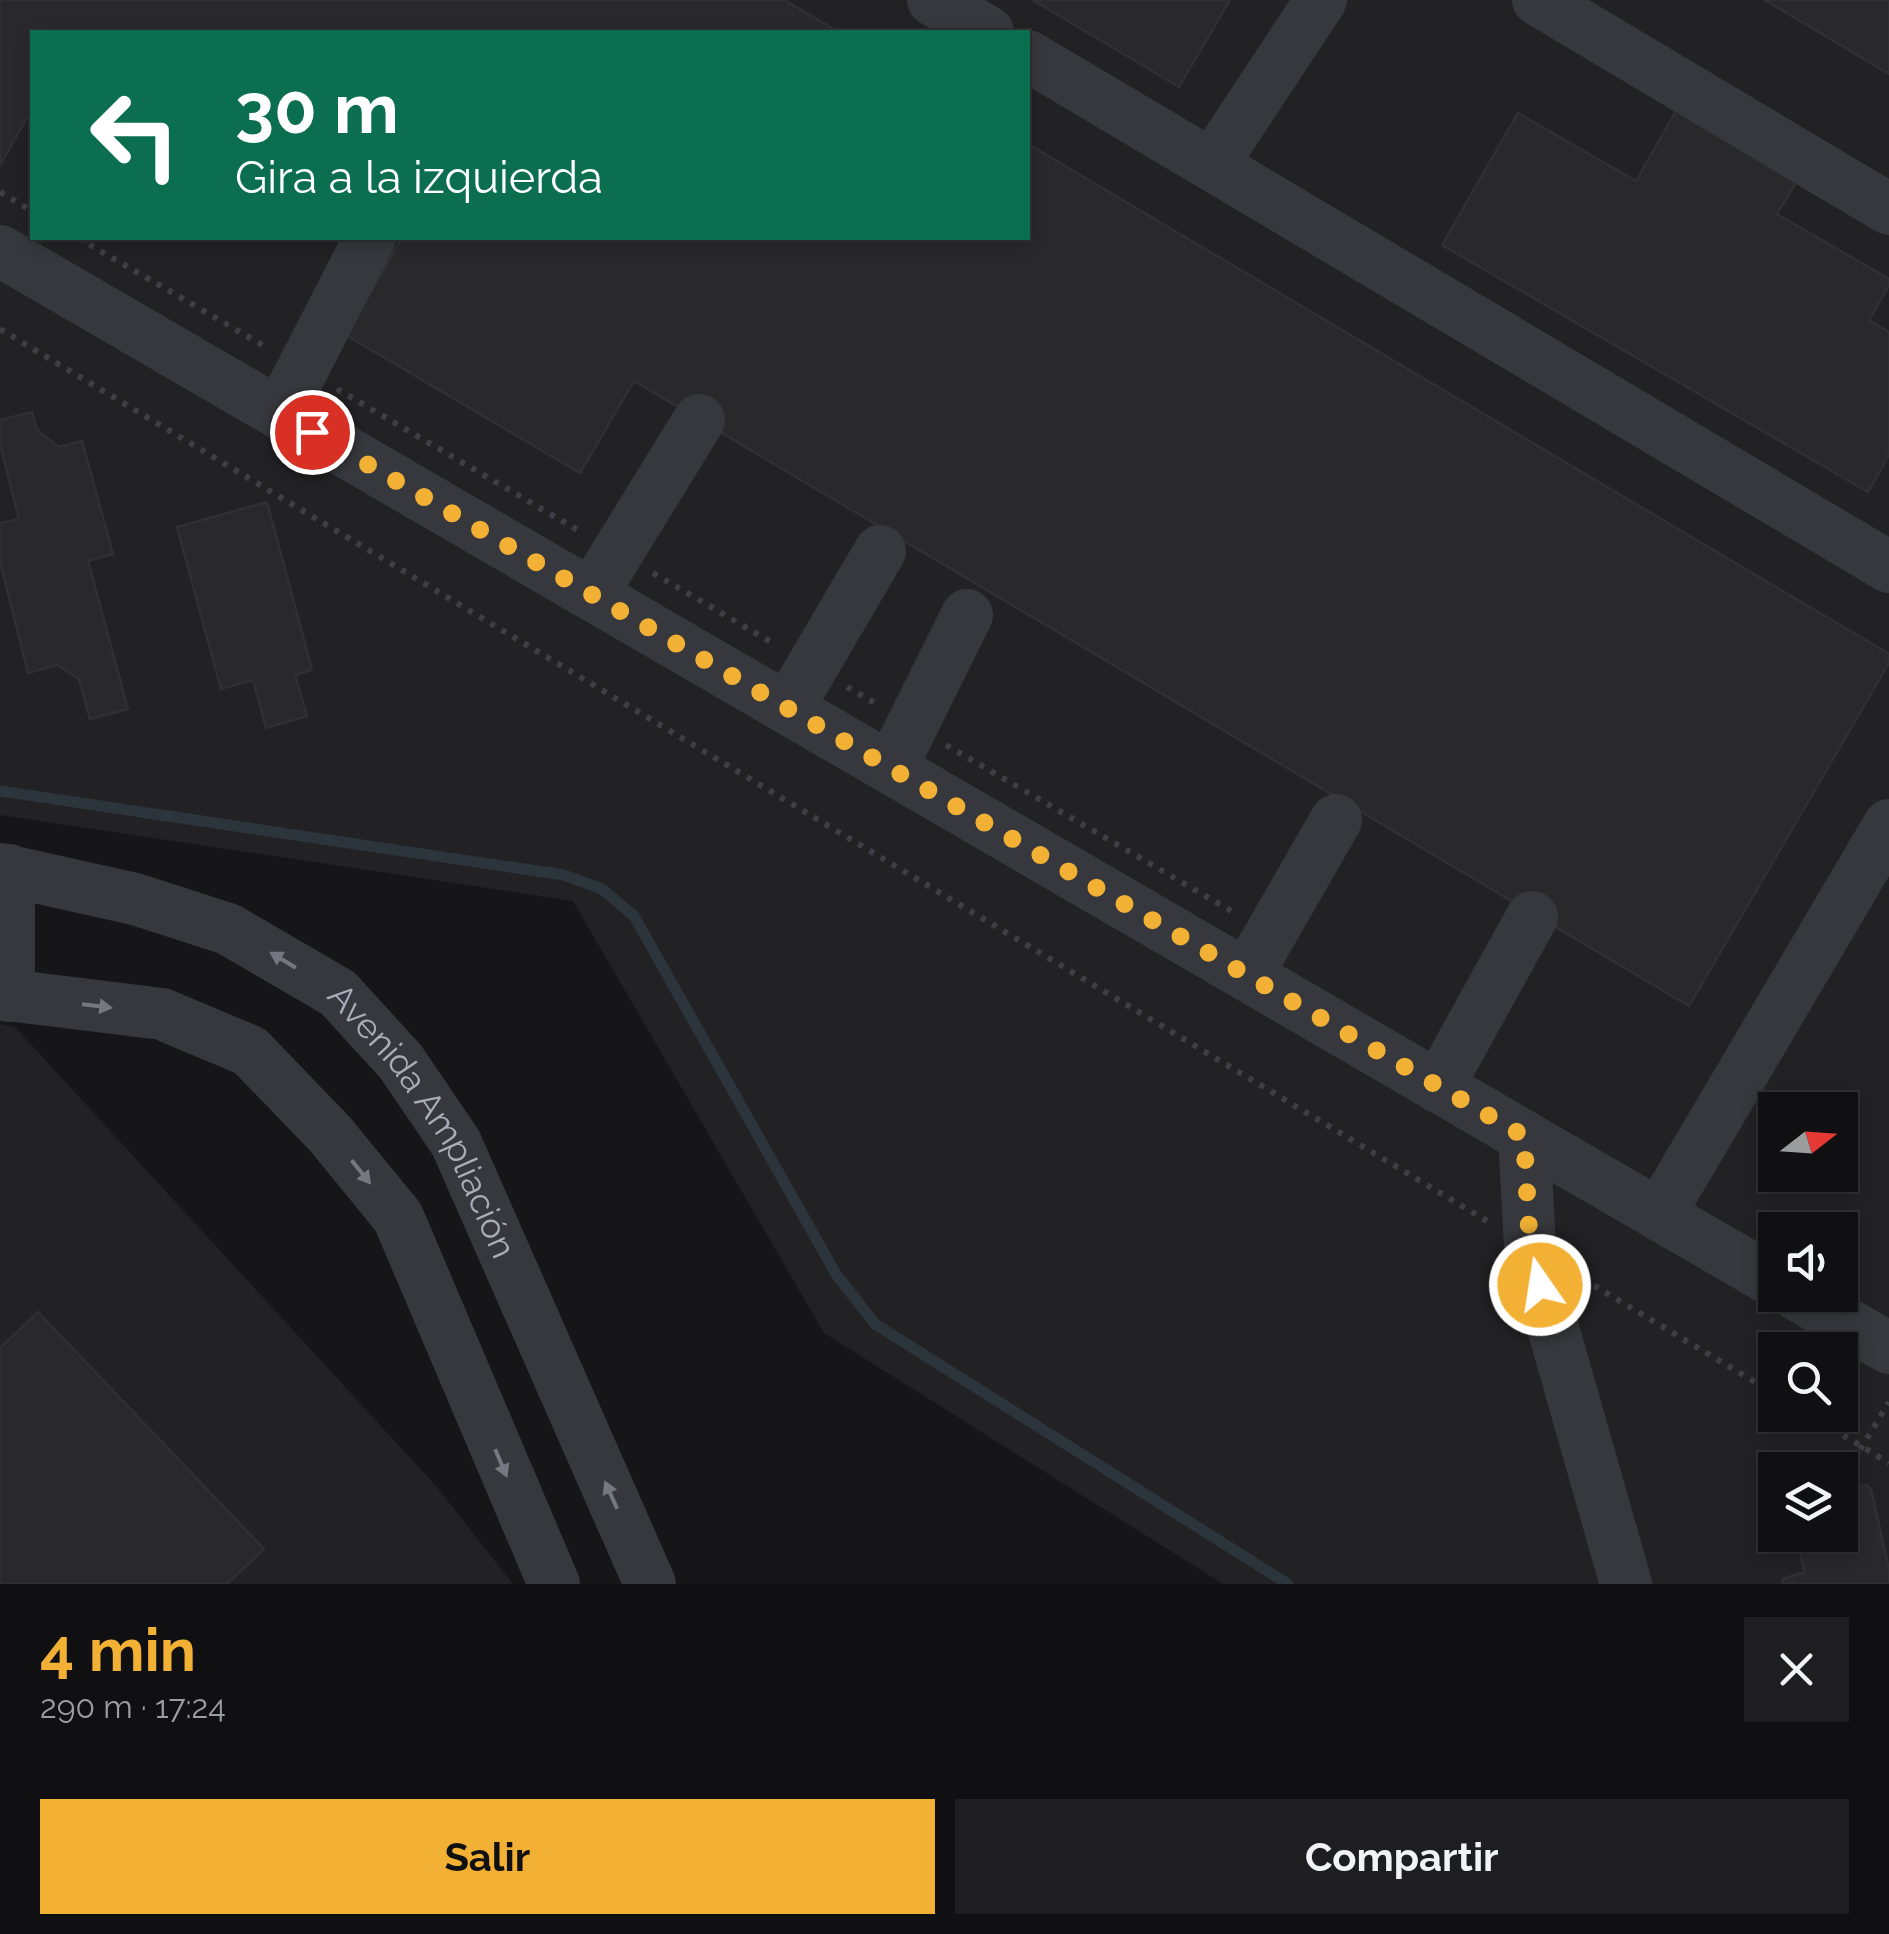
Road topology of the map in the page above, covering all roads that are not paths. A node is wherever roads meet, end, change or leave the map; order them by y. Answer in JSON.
{"nodes":[{"id":1,"x":933,"y":0,"type":"edge"},
{"id":2,"x":1321,"y":0,"type":"edge"},
{"id":3,"x":1538,"y":0,"type":"edge"},
{"id":4,"x":985,"y":30,"type":"edge"},
{"id":5,"x":1030,"y":57,"type":"edge"},
{"id":6,"x":1212,"y":166,"type":"junction"},
{"id":7,"x":1889,"y":209,"type":"edge"},
{"id":8,"x":369,"y":240,"type":"edge"},
{"id":9,"x":0,"y":251,"type":"edge"},
{"id":10,"x":292,"y":391,"type":"junction"},
{"id":11,"x":699,"y":420,"type":"dead end"},
{"id":12,"x":880,"y":552,"type":"dead end"},
{"id":13,"x":1889,"y":567,"type":"edge"},
{"id":14,"x":605,"y":574,"type":"junction"},
{"id":15,"x":967,"y":615,"type":"dead end"},
{"id":16,"x":800,"y":688,"type":"junction"},
{"id":17,"x":902,"y":747,"type":"junction"},
{"id":18,"x":1336,"y":820,"type":"dead end"},
{"id":19,"x":1889,"y":825,"type":"edge"},
{"id":20,"x":4,"y":869,"type":"edge"},
{"id":21,"x":1532,"y":917,"type":"dead end"},
{"id":22,"x":1259,"y":955,"type":"junction"},
{"id":23,"x":4,"y":995,"type":"edge"},
{"id":24,"x":1438,"y":1086,"type":"junction"},
{"id":25,"x":1524,"y":1136,"type":"junction"},
{"id":26,"x":1659,"y":1215,"type":"junction"},
{"id":27,"x":1758,"y":1272,"type":"edge"},
{"id":28,"x":1827,"y":1312,"type":"edge"},
{"id":29,"x":1889,"y":1348,"type":"edge"},
{"id":30,"x":554,"y":1584,"type":"edge"},
{"id":31,"x":650,"y":1584,"type":"edge"},
{"id":32,"x":1626,"y":1584,"type":"edge"}],
"edges":[{"from":1,"to":4,"type":"street"},
{"from":2,"to":6,"type":"street"},
{"from":3,"to":7,"type":"street"},
{"from":5,"to":6,"type":"street"},
{"from":6,"to":13,"type":"street"},
{"from":8,"to":10,"type":"street"},
{"from":9,"to":10,"type":"street"},
{"from":10,"to":14,"type":"street"},
{"from":11,"to":14,"type":"street"},
{"from":12,"to":16,"type":"street"},
{"from":14,"to":16,"type":"street"},
{"from":15,"to":17,"type":"street"},
{"from":16,"to":17,"type":"street"},
{"from":17,"to":22,"type":"street"},
{"from":18,"to":22,"type":"street"},
{"from":19,"to":26,"type":"street"},
{"from":20,"to":23,"type":"street"},
{"from":31,"to":20,"type":"street","name":"Avenida Ampliación","one_way":true},
{"from":21,"to":24,"type":"street"},
{"from":22,"to":24,"type":"street"},
{"from":23,"to":30,"type":"street","name":"Avenida Ampliación","one_way":true},
{"from":24,"to":25,"type":"street"},
{"from":25,"to":26,"type":"street"},
{"from":25,"to":32,"type":"street"},
{"from":26,"to":27,"type":"street"},
{"from":28,"to":29,"type":"street"}]}
